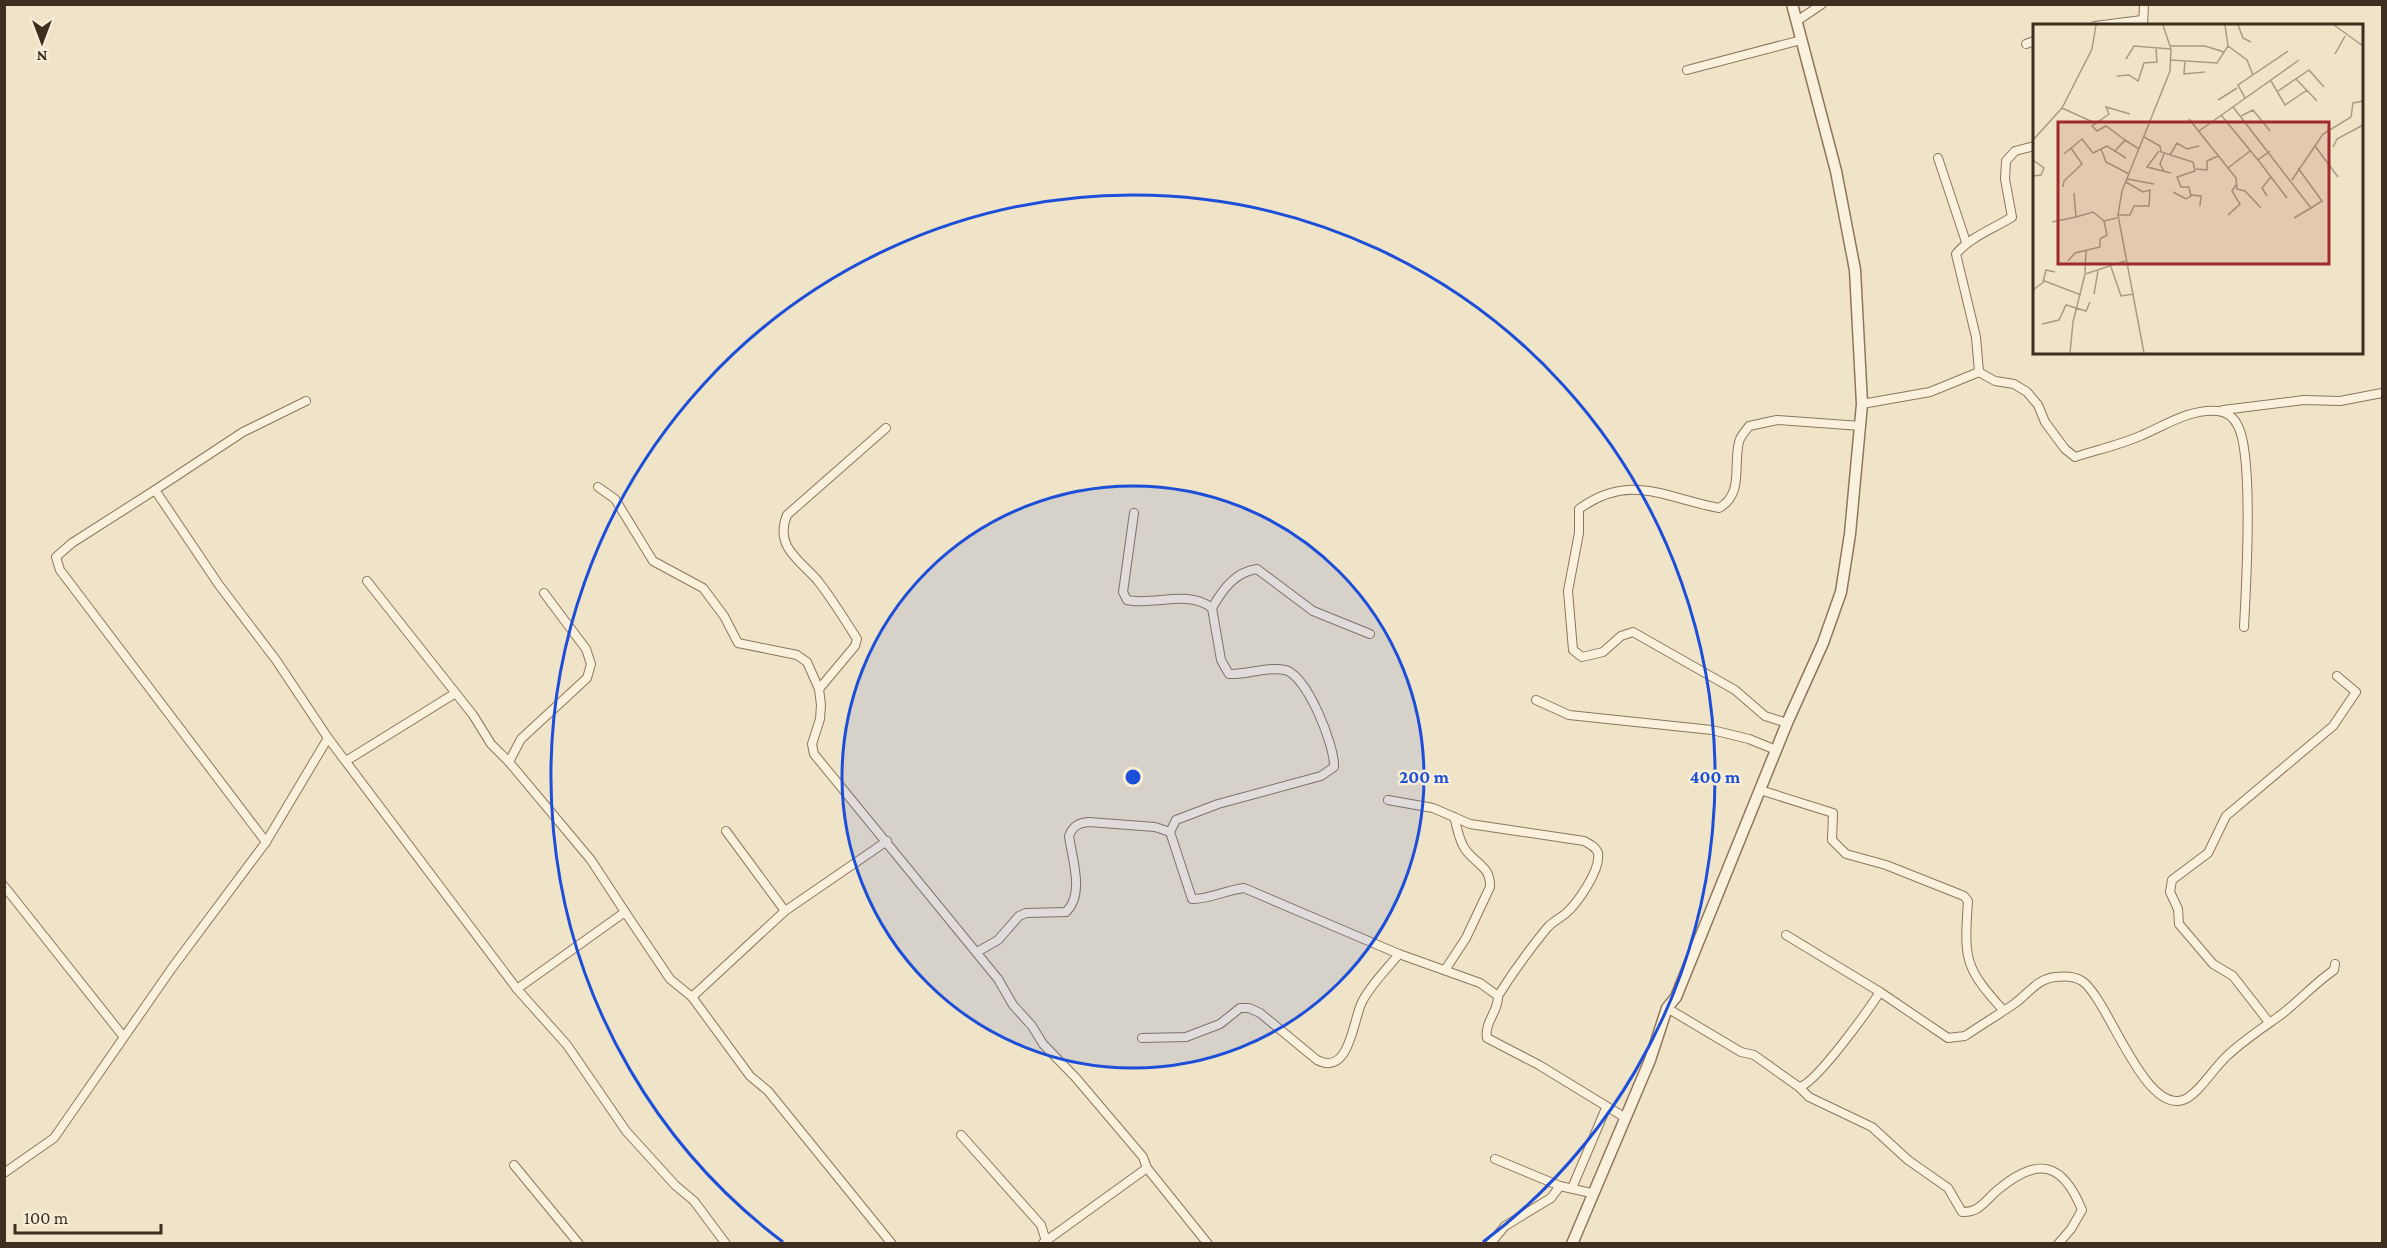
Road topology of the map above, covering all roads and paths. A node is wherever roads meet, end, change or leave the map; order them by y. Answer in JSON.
{"nodes":[{"id":1,"x":1792,"y":4,"type":"edge"},
{"id":2,"x":1822,"y":4,"type":"edge"},
{"id":3,"x":2144,"y":4,"type":"edge"},
{"id":4,"x":1797,"y":21,"type":"junction"},
{"id":5,"x":2143,"y":22,"type":"edge"},
{"id":6,"x":2119,"y":24,"type":"edge"},
{"id":7,"x":1801,"y":40,"type":"junction"},
{"id":8,"x":1687,"y":70,"type":"dead end"},
{"id":9,"x":2033,"y":146,"type":"edge"},
{"id":10,"x":1938,"y":158,"type":"dead end"},
{"id":11,"x":1966,"y":242,"type":"junction"},
{"id":12,"x":1979,"y":372,"type":"junction"},
{"id":13,"x":2382,"y":393,"type":"edge"},
{"id":14,"x":306,"y":401,"type":"dead end"},
{"id":15,"x":1862,"y":405,"type":"junction"},
{"id":16,"x":2216,"y":410,"type":"junction"},
{"id":17,"x":1861,"y":426,"type":"junction"},
{"id":18,"x":886,"y":428,"type":"dead end"},
{"id":19,"x":598,"y":487,"type":"dead end"},
{"id":20,"x":155,"y":490,"type":"junction"},
{"id":21,"x":1134,"y":513,"type":"dead end"},
{"id":22,"x":367,"y":581,"type":"dead end"},
{"id":23,"x":544,"y":593,"type":"dead end"},
{"id":24,"x":1212,"y":608,"type":"junction"},
{"id":25,"x":2244,"y":627,"type":"dead end"},
{"id":26,"x":1370,"y":634,"type":"dead end"},
{"id":27,"x":2337,"y":676,"type":"dead end"},
{"id":28,"x":819,"y":689,"type":"junction"},
{"id":29,"x":454,"y":694,"type":"junction"},
{"id":30,"x":1536,"y":700,"type":"dead end"},
{"id":31,"x":1786,"y":723,"type":"junction"},
{"id":32,"x":328,"y":738,"type":"junction"},
{"id":33,"x":1776,"y":750,"type":"junction"},
{"id":34,"x":346,"y":761,"type":"junction"},
{"id":35,"x":509,"y":762,"type":"junction"},
{"id":36,"x":1760,"y":790,"type":"junction"},
{"id":37,"x":1388,"y":800,"type":"dead end"},
{"id":38,"x":1454,"y":817,"type":"junction"},
{"id":39,"x":726,"y":831,"type":"dead end"},
{"id":40,"x":1170,"y":832,"type":"junction"},
{"id":41,"x":887,"y":841,"type":"junction"},
{"id":42,"x":266,"y":842,"type":"junction"},
{"id":43,"x":4,"y":886,"type":"edge"},
{"id":44,"x":785,"y":911,"type":"junction"},
{"id":45,"x":625,"y":912,"type":"junction"},
{"id":46,"x":1786,"y":935,"type":"dead end"},
{"id":47,"x":976,"y":952,"type":"junction"},
{"id":48,"x":1399,"y":954,"type":"junction"},
{"id":49,"x":2335,"y":964,"type":"dead end"},
{"id":50,"x":1445,"y":970,"type":"junction"},
{"id":51,"x":517,"y":989,"type":"junction"},
{"id":52,"x":1880,"y":992,"type":"junction"},
{"id":53,"x":1498,"y":996,"type":"junction"},
{"id":54,"x":692,"y":997,"type":"junction"},
{"id":55,"x":1667,"y":1008,"type":"junction"},
{"id":56,"x":2003,"y":1010,"type":"junction"},
{"id":57,"x":2268,"y":1022,"type":"junction"},
{"id":58,"x":123,"y":1036,"type":"junction"},
{"id":59,"x":1142,"y":1038,"type":"dead end"},
{"id":60,"x":1799,"y":1087,"type":"junction"},
{"id":61,"x":1606,"y":1108,"type":"junction"},
{"id":62,"x":1624,"y":1117,"type":"junction"},
{"id":63,"x":961,"y":1136,"type":"dead end"},
{"id":64,"x":1495,"y":1159,"type":"dead end"},
{"id":65,"x":514,"y":1165,"type":"dead end"},
{"id":66,"x":1147,"y":1168,"type":"junction"},
{"id":67,"x":4,"y":1173,"type":"edge"},
{"id":68,"x":1560,"y":1186,"type":"junction"},
{"id":69,"x":1572,"y":1188,"type":"junction"},
{"id":70,"x":1591,"y":1193,"type":"junction"},
{"id":71,"x":1044,"y":1242,"type":"edge"},
{"id":72,"x":2062,"y":1242,"type":"edge"},
{"id":73,"x":579,"y":1244,"type":"edge"},
{"id":74,"x":726,"y":1244,"type":"edge"},
{"id":75,"x":892,"y":1244,"type":"edge"},
{"id":76,"x":1208,"y":1244,"type":"edge"},
{"id":77,"x":1490,"y":1244,"type":"edge"},
{"id":78,"x":1572,"y":1244,"type":"edge"}],
"edges":[{"from":1,"to":4,"type":"street"},
{"from":2,"to":4,"type":"street"},
{"from":3,"to":5,"type":"street"},
{"from":4,"to":7,"type":"street"},
{"from":5,"to":6,"type":"street"},
{"from":7,"to":8,"type":"street"},
{"from":7,"to":15,"type":"street"},
{"from":9,"to":11,"type":"street"},
{"from":10,"to":11,"type":"street"},
{"from":11,"to":12,"type":"street"},
{"from":12,"to":15,"type":"street"},
{"from":12,"to":16,"type":"street"},
{"from":13,"to":16,"type":"street"},
{"from":14,"to":20,"type":"street"},
{"from":15,"to":17,"type":"street"},
{"from":16,"to":25,"type":"street"},
{"from":17,"to":31,"type":"street"},
{"from":17,"to":31,"type":"street"},
{"from":18,"to":28,"type":"street"},
{"from":19,"to":28,"type":"street"},
{"from":20,"to":32,"type":"street"},
{"from":20,"to":42,"type":"street"},
{"from":21,"to":24,"type":"street"},
{"from":22,"to":29,"type":"street"},
{"from":23,"to":35,"type":"street"},
{"from":24,"to":26,"type":"street"},
{"from":24,"to":40,"type":"street"},
{"from":27,"to":57,"type":"street"},
{"from":28,"to":41,"type":"street"},
{"from":29,"to":34,"type":"street"},
{"from":29,"to":35,"type":"street"},
{"from":30,"to":33,"type":"street"},
{"from":31,"to":33,"type":"street"},
{"from":32,"to":34,"type":"street"},
{"from":32,"to":42,"type":"street"},
{"from":33,"to":36,"type":"street"},
{"from":34,"to":51,"type":"street"},
{"from":35,"to":45,"type":"street"},
{"from":36,"to":55,"type":"street"},
{"from":36,"to":56,"type":"street"},
{"from":37,"to":38,"type":"street"},
{"from":38,"to":50,"type":"street"},
{"from":38,"to":53,"type":"street"},
{"from":39,"to":44,"type":"street"},
{"from":40,"to":47,"type":"street"},
{"from":40,"to":48,"type":"street"},
{"from":41,"to":44,"type":"street"},
{"from":41,"to":47,"type":"street"},
{"from":42,"to":58,"type":"street"},
{"from":43,"to":58,"type":"street"},
{"from":44,"to":54,"type":"street"},
{"from":45,"to":51,"type":"street"},
{"from":45,"to":54,"type":"street"},
{"from":46,"to":52,"type":"street"},
{"from":47,"to":66,"type":"street"},
{"from":48,"to":50,"type":"street"},
{"from":48,"to":59,"type":"street"},
{"from":49,"to":57,"type":"street"},
{"from":50,"to":53,"type":"street"},
{"from":51,"to":74,"type":"street"},
{"from":52,"to":56,"type":"street"},
{"from":52,"to":60,"type":"street"},
{"from":53,"to":61,"type":"street"},
{"from":54,"to":75,"type":"street"},
{"from":55,"to":60,"type":"street"},
{"from":55,"to":62,"type":"street"},
{"from":56,"to":57,"type":"street"},
{"from":58,"to":67,"type":"street"},
{"from":60,"to":72,"type":"street"},
{"from":61,"to":62,"type":"street"},
{"from":61,"to":69,"type":"street"},
{"from":62,"to":70,"type":"street"},
{"from":63,"to":71,"type":"street"},
{"from":64,"to":68,"type":"street"},
{"from":65,"to":73,"type":"street"},
{"from":66,"to":71,"type":"street"},
{"from":66,"to":76,"type":"street"},
{"from":68,"to":69,"type":"street"},
{"from":68,"to":77,"type":"street"},
{"from":69,"to":70,"type":"street"},
{"from":70,"to":78,"type":"street"}]}
